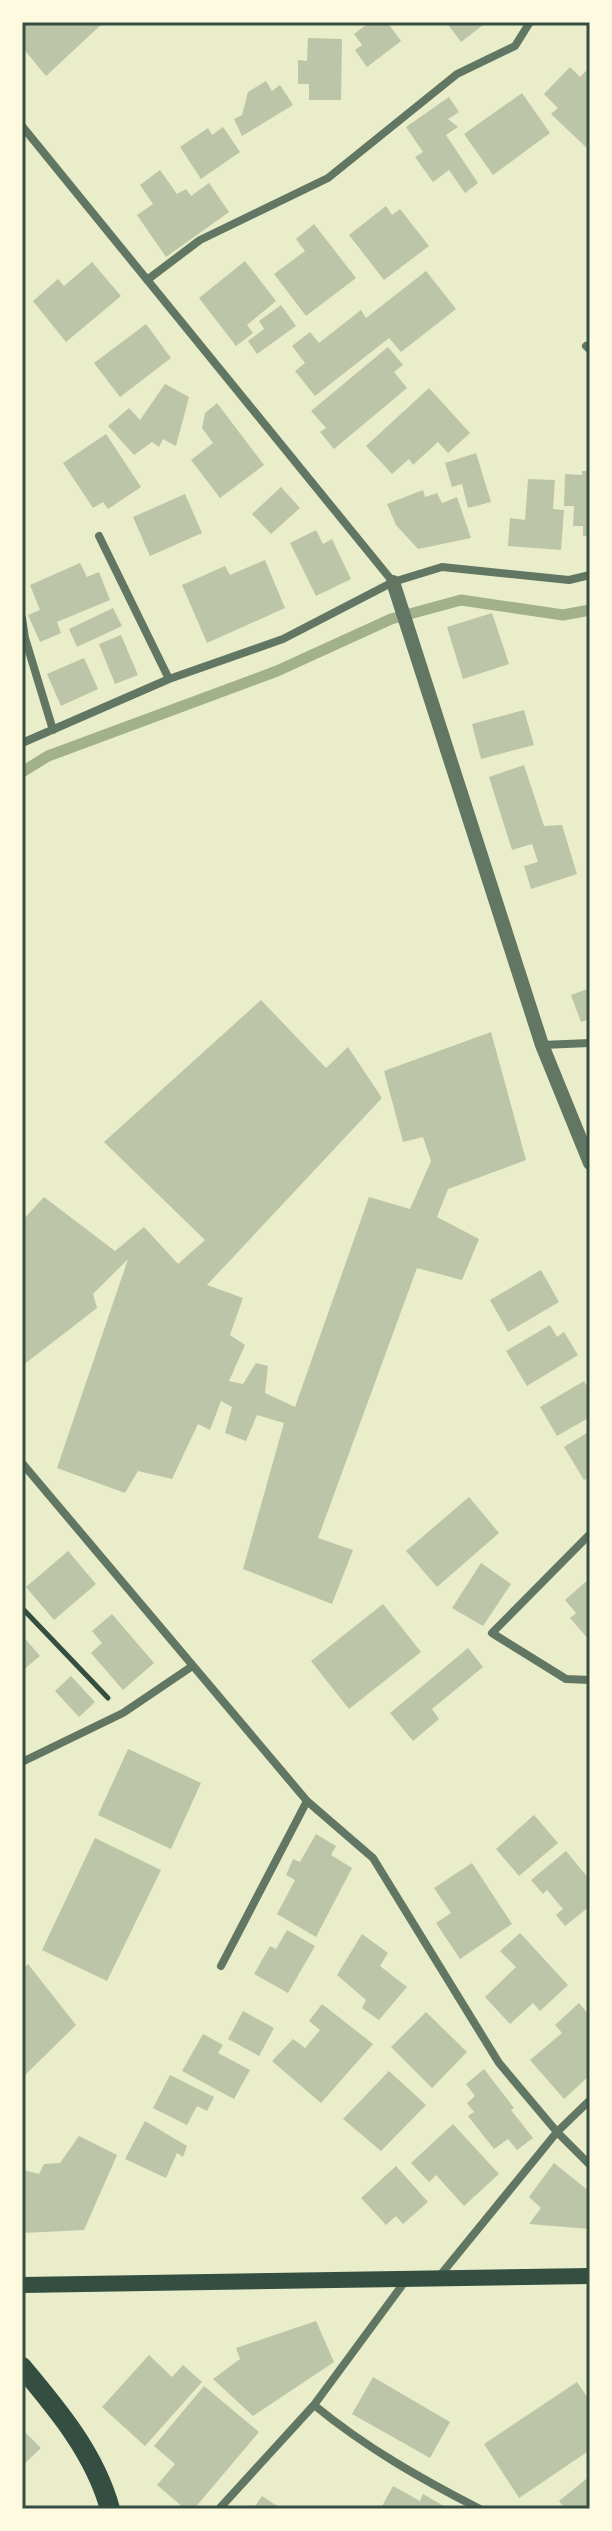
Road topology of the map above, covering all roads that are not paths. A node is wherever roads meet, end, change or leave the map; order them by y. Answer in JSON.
{"nodes":[{"id":1,"x":530,"y":22,"type":"edge"},
{"id":2,"x":22,"y":126,"type":"edge"},
{"id":3,"x":147,"y":280,"type":"junction"},
{"id":4,"x":99,"y":536,"type":"dead end"},
{"id":5,"x":590,"y":575,"type":"edge"},
{"id":6,"x":394,"y":588,"type":"junction"},
{"id":7,"x":22,"y":618,"type":"edge"},
{"id":8,"x":169,"y":679,"type":"junction"},
{"id":9,"x":53,"y":730,"type":"junction"},
{"id":10,"x":22,"y":743,"type":"edge"},
{"id":11,"x":590,"y":1043,"type":"edge"},
{"id":12,"x":542,"y":1045,"type":"junction"},
{"id":13,"x":590,"y":1163,"type":"edge"},
{"id":14,"x":22,"y":1463,"type":"edge"},
{"id":15,"x":590,"y":1534,"type":"edge"},
{"id":16,"x":191,"y":1667,"type":"junction"},
{"id":17,"x":590,"y":1680,"type":"edge"},
{"id":18,"x":22,"y":1762,"type":"edge"},
{"id":19,"x":307,"y":1801,"type":"junction"},
{"id":20,"x":221,"y":1966,"type":"dead end"},
{"id":21,"x":590,"y":2100,"type":"edge"},
{"id":22,"x":557,"y":2132,"type":"junction"},
{"id":23,"x":590,"y":2165,"type":"edge"},
{"id":24,"x":590,"y":2276,"type":"edge"},
{"id":25,"x":438,"y":2278,"type":"junction"},
{"id":26,"x":407,"y":2279,"type":"junction"},
{"id":27,"x":22,"y":2285,"type":"edge"},
{"id":28,"x":22,"y":2367,"type":"edge"},
{"id":29,"x":314,"y":2405,"type":"junction"},
{"id":30,"x":110,"y":2509,"type":"edge"},
{"id":31,"x":219,"y":2509,"type":"edge"},
{"id":32,"x":480,"y":2509,"type":"edge"}],
"edges":[{"from":1,"to":3,"type":"street"},
{"from":2,"to":3,"type":"street"},
{"from":3,"to":6,"type":"street"},
{"from":4,"to":8,"type":"street"},
{"from":5,"to":6,"type":"street"},
{"from":6,"to":8,"type":"street"},
{"from":6,"to":12,"type":"street"},
{"from":7,"to":9,"type":"street"},
{"from":8,"to":9,"type":"street"},
{"from":9,"to":10,"type":"street"},
{"from":11,"to":12,"type":"street"},
{"from":12,"to":13,"type":"street"},
{"from":14,"to":16,"type":"street"},
{"from":15,"to":17,"type":"street"},
{"from":16,"to":18,"type":"street"},
{"from":16,"to":19,"type":"street"},
{"from":19,"to":20,"type":"street"},
{"from":19,"to":22,"type":"street"},
{"from":21,"to":22,"type":"street"},
{"from":22,"to":23,"type":"street"},
{"from":22,"to":25,"type":"street"},
{"from":24,"to":25,"type":"main road"},
{"from":25,"to":26,"type":"main road"},
{"from":26,"to":27,"type":"main road"},
{"from":26,"to":29,"type":"street"},
{"from":28,"to":30,"type":"main road"},
{"from":29,"to":31,"type":"street"},
{"from":29,"to":32,"type":"street"}]}
